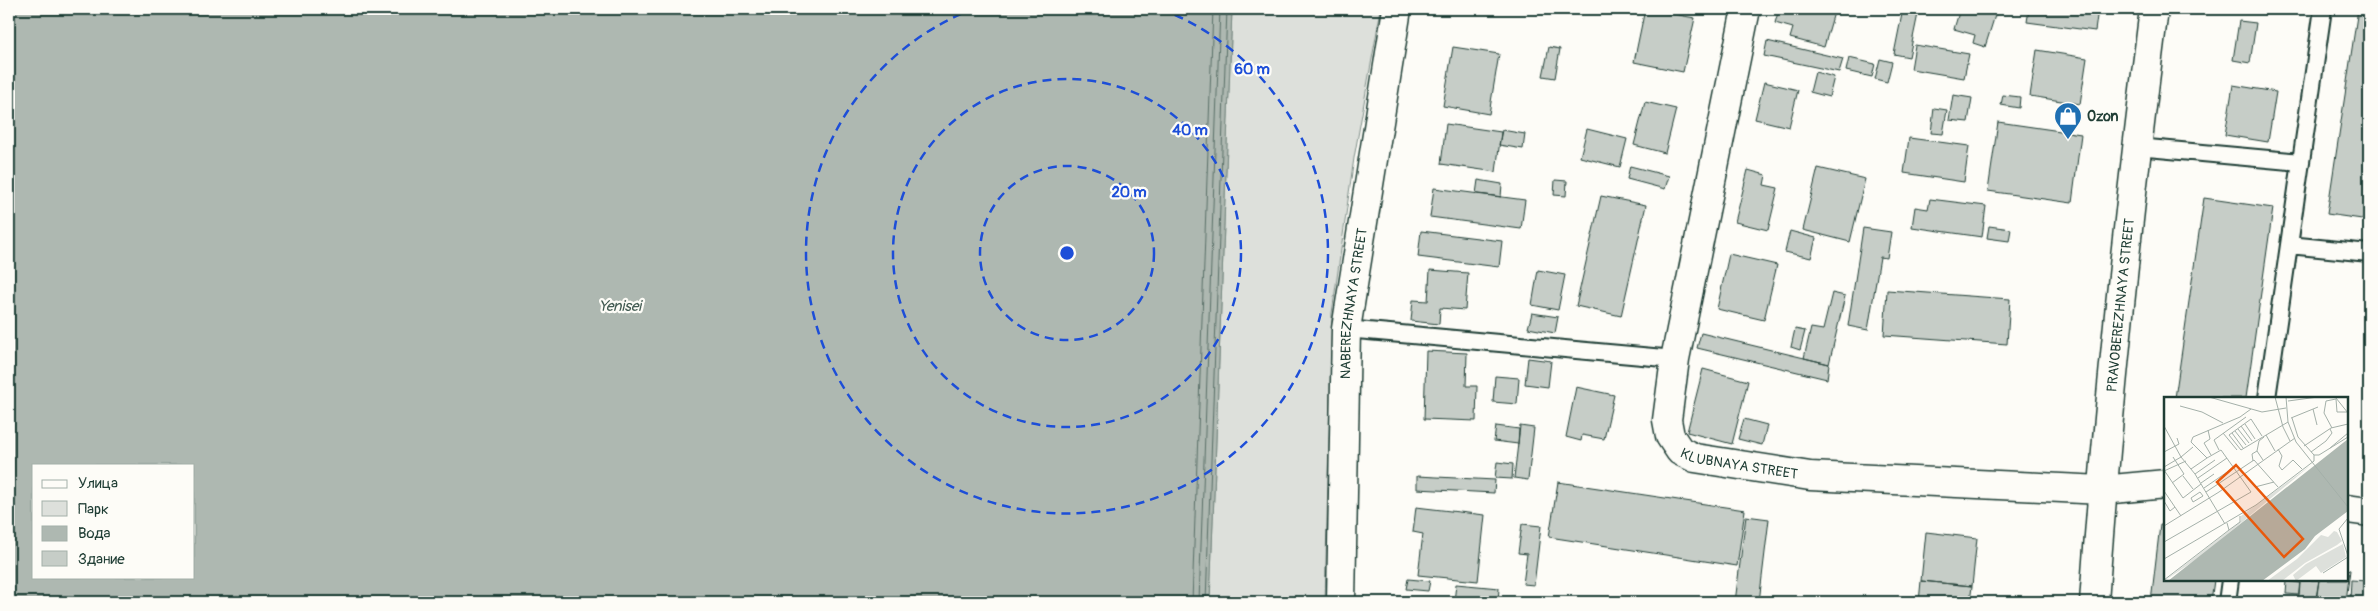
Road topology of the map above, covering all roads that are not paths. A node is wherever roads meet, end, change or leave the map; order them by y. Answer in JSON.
{"nodes":[{"id":1,"x":1397,"y":9,"type":"edge"},
{"id":2,"x":1746,"y":9,"type":"edge"},
{"id":3,"x":2154,"y":9,"type":"edge"},
{"id":4,"x":2323,"y":9,"type":"edge"},
{"id":5,"x":2137,"y":147,"type":"junction"},
{"id":6,"x":2301,"y":162,"type":"junction"},
{"id":7,"x":2289,"y":245,"type":"junction"},
{"id":8,"x":2369,"y":253,"type":"edge"},
{"id":9,"x":1346,"y":328,"type":"junction"},
{"id":10,"x":1675,"y":359,"type":"junction"},
{"id":11,"x":2267,"y":397,"type":"edge"},
{"id":12,"x":2164,"y":484,"type":"edge"},
{"id":13,"x":2102,"y":490,"type":"junction"},
{"id":14,"x":2348,"y":509,"type":"edge"},
{"id":15,"x":2369,"y":512,"type":"edge"},
{"id":16,"x":2230,"y":581,"type":"edge"},
{"id":17,"x":1341,"y":602,"type":"edge"},
{"id":18,"x":2094,"y":602,"type":"edge"},
{"id":19,"x":2227,"y":602,"type":"edge"}],
"edges":[{"from":1,"to":9,"type":"street","name":"NABEREZHNAYA STREET"},
{"from":2,"to":10,"type":"street","name":"KLUBNAYA STREET"},
{"from":3,"to":5,"type":"street","name":"PRAVOBEREZHNAYA STREET"},
{"from":4,"to":6,"type":"lane"},
{"from":5,"to":6,"type":"lane"},
{"from":5,"to":13,"type":"street","name":"PRAVOBEREZHNAYA STREET"},
{"from":6,"to":7,"type":"lane"},
{"from":7,"to":8,"type":"lane"},
{"from":7,"to":11,"type":"lane"},
{"from":9,"to":10,"type":"lane"},
{"from":9,"to":17,"type":"street","name":"NABEREZHNAYA STREET"},
{"from":10,"to":13,"type":"street","name":"KLUBNAYA STREET"},
{"from":12,"to":13,"type":"street","name":"KLUBNAYA STREET"},
{"from":13,"to":18,"type":"street","name":"PRAVOBEREZHNAYA STREET"},
{"from":14,"to":15,"type":"street"},
{"from":16,"to":19,"type":"lane"}]}
